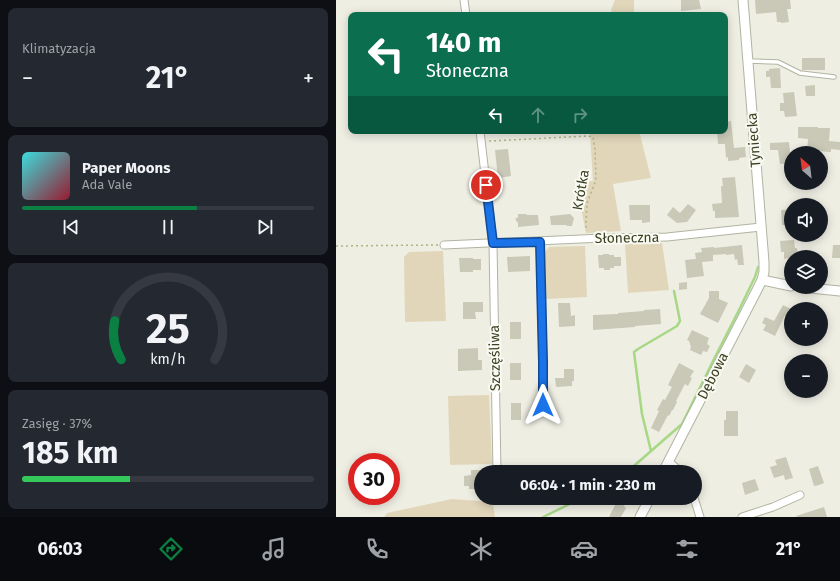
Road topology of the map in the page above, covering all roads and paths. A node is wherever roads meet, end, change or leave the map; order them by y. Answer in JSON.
{"nodes":[{"id":1,"x":464,"y":0,"type":"edge"},
{"id":2,"x":743,"y":0,"type":"edge"},
{"id":3,"x":466,"y":12,"type":"edge"},
{"id":4,"x":748,"y":61,"type":"junction"},
{"id":5,"x":834,"y":77,"type":"dead end"},
{"id":6,"x":480,"y":134,"type":"edge"},
{"id":7,"x":481,"y":142,"type":"junction"},
{"id":8,"x":761,"y":227,"type":"junction"},
{"id":9,"x":587,"y":239,"type":"junction"},
{"id":10,"x":540,"y":242,"type":"junction"},
{"id":11,"x":493,"y":243,"type":"junction"},
{"id":12,"x":444,"y":245,"type":"joint"},
{"id":13,"x":336,"y":246,"type":"edge"},
{"id":14,"x":762,"y":280,"type":"junction"},
{"id":15,"x":784,"y":285,"type":"edge"},
{"id":16,"x":828,"y":290,"type":"edge"},
{"id":17,"x":840,"y":291,"type":"edge"},
{"id":18,"x":543,"y":405,"type":"dead end"},
{"id":19,"x":669,"y":462,"type":"junction"},
{"id":20,"x":497,"y":465,"type":"edge"},
{"id":21,"x":667,"y":465,"type":"edge"},
{"id":22,"x":673,"y":465,"type":"edge"},
{"id":23,"x":800,"y":495,"type":"dead end"},
{"id":24,"x":646,"y":505,"type":"edge"},
{"id":25,"x":696,"y":505,"type":"edge"},
{"id":26,"x":640,"y":517,"type":"edge"},
{"id":27,"x":700,"y":517,"type":"edge"},
{"id":28,"x":742,"y":517,"type":"edge"}],
"edges":[{"from":1,"to":3,"type":"street"},
{"from":2,"to":4,"type":"street","name":"Tyniecka"},
{"from":4,"to":5,"type":"lane"},
{"from":4,"to":8,"type":"street","name":"Tyniecka"},
{"from":6,"to":7,"type":"street","name":"Szczęśliwa"},
{"from":7,"to":9,"type":"path","name":"Krótka"},
{"from":7,"to":11,"type":"street","name":"Szczęśliwa"},
{"from":8,"to":9,"type":"street","name":"Słoneczna"},
{"from":8,"to":14,"type":"street","name":"Tyniecka"},
{"from":9,"to":10,"type":"street","name":"Słoneczna"},
{"from":10,"to":11,"type":"street","name":"Słoneczna"},
{"from":10,"to":18,"type":"street"},
{"from":11,"to":12,"type":"street","name":"Słoneczna"},
{"from":11,"to":20,"type":"street","name":"Szczęśliwa"},
{"from":12,"to":13,"type":"path"},
{"from":14,"to":15,"type":"street"},
{"from":14,"to":19,"type":"street","name":"Dębowa"},
{"from":16,"to":17,"type":"street"},
{"from":19,"to":21,"type":"street","name":"Dębowa"},
{"from":19,"to":22,"type":"street"},
{"from":23,"to":28,"type":"street"},
{"from":24,"to":26,"type":"street"},
{"from":25,"to":27,"type":"street"}]}
